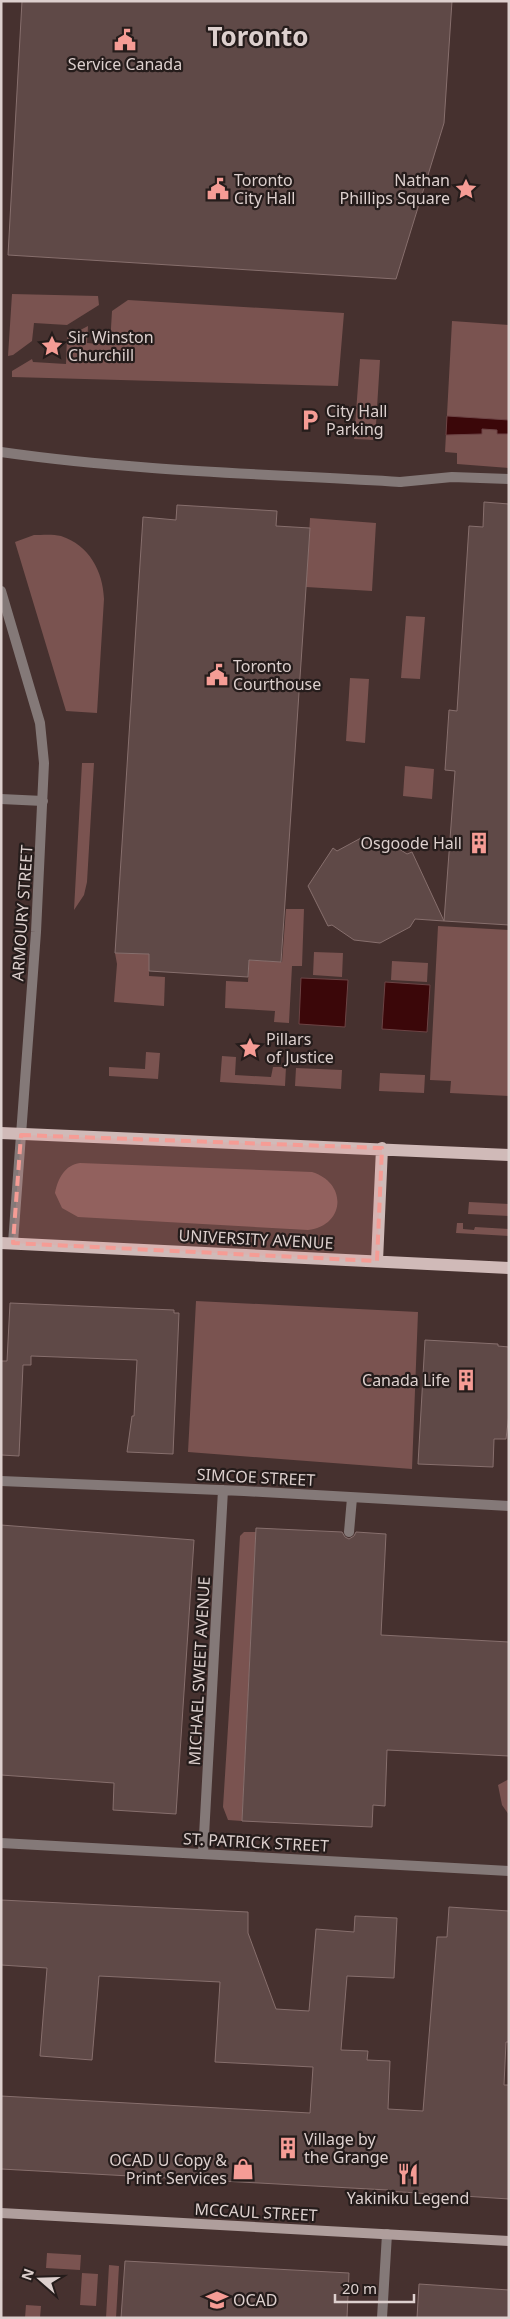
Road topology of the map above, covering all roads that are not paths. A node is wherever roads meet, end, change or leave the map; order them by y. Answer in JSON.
{"nodes":[{"id":1,"x":1,"y":452,"type":"edge"},
{"id":2,"x":509,"y":479,"type":"edge"},
{"id":3,"x":1,"y":591,"type":"edge"},
{"id":4,"x":1,"y":799,"type":"edge"},
{"id":5,"x":43,"y":801,"type":"junction"},
{"id":6,"x":1,"y":1133,"type":"edge"},
{"id":7,"x":20,"y":1135,"type":"junction"},
{"id":8,"x":382,"y":1148,"type":"junction"},
{"id":9,"x":509,"y":1155,"type":"edge"},
{"id":10,"x":7,"y":1243,"type":"edge"},
{"id":11,"x":377,"y":1261,"type":"junction"},
{"id":12,"x":509,"y":1268,"type":"edge"},
{"id":13,"x":1,"y":1481,"type":"edge"},
{"id":14,"x":223,"y":1490,"type":"junction"},
{"id":15,"x":352,"y":1498,"type":"junction"},
{"id":16,"x":509,"y":1506,"type":"edge"},
{"id":17,"x":349,"y":1532,"type":"dead end"},
{"id":18,"x":1,"y":1844,"type":"edge"},
{"id":19,"x":204,"y":1854,"type":"junction"},
{"id":20,"x":509,"y":1872,"type":"edge"},
{"id":21,"x":1,"y":2213,"type":"edge"},
{"id":22,"x":387,"y":2234,"type":"junction"},
{"id":23,"x":509,"y":2241,"type":"edge"},
{"id":24,"x":382,"y":2318,"type":"edge"}],
"edges":[{"from":1,"to":2,"type":"street"},
{"from":3,"to":5,"type":"street","name":"ARMOURY STREET"},
{"from":4,"to":5,"type":"street"},
{"from":5,"to":7,"type":"street","name":"ARMOURY STREET"},
{"from":6,"to":7,"type":"main road"},
{"from":7,"to":8,"type":"main road"},
{"from":7,"to":10,"type":"street","name":"ARMOURY STREET"},
{"from":8,"to":9,"type":"main road"},
{"from":8,"to":11,"type":"main road"},
{"from":10,"to":11,"type":"main road","name":"UNIVERSITY AVENUE"},
{"from":11,"to":12,"type":"main road","name":"UNIVERSITY AVENUE"},
{"from":13,"to":14,"type":"street","name":"SIMCOE STREET"},
{"from":14,"to":15,"type":"street","name":"SIMCOE STREET"},
{"from":14,"to":19,"type":"street","name":"MICHAEL SWEET AVENUE"},
{"from":15,"to":16,"type":"street","name":"SIMCOE STREET"},
{"from":15,"to":17,"type":"street"},
{"from":18,"to":19,"type":"street","name":"ST. PATRICK STREET"},
{"from":19,"to":20,"type":"street","name":"ST. PATRICK STREET"},
{"from":21,"to":22,"type":"street","name":"MCCAUL STREET"},
{"from":22,"to":23,"type":"street","name":"MCCAUL STREET"},
{"from":22,"to":24,"type":"street"}]}
